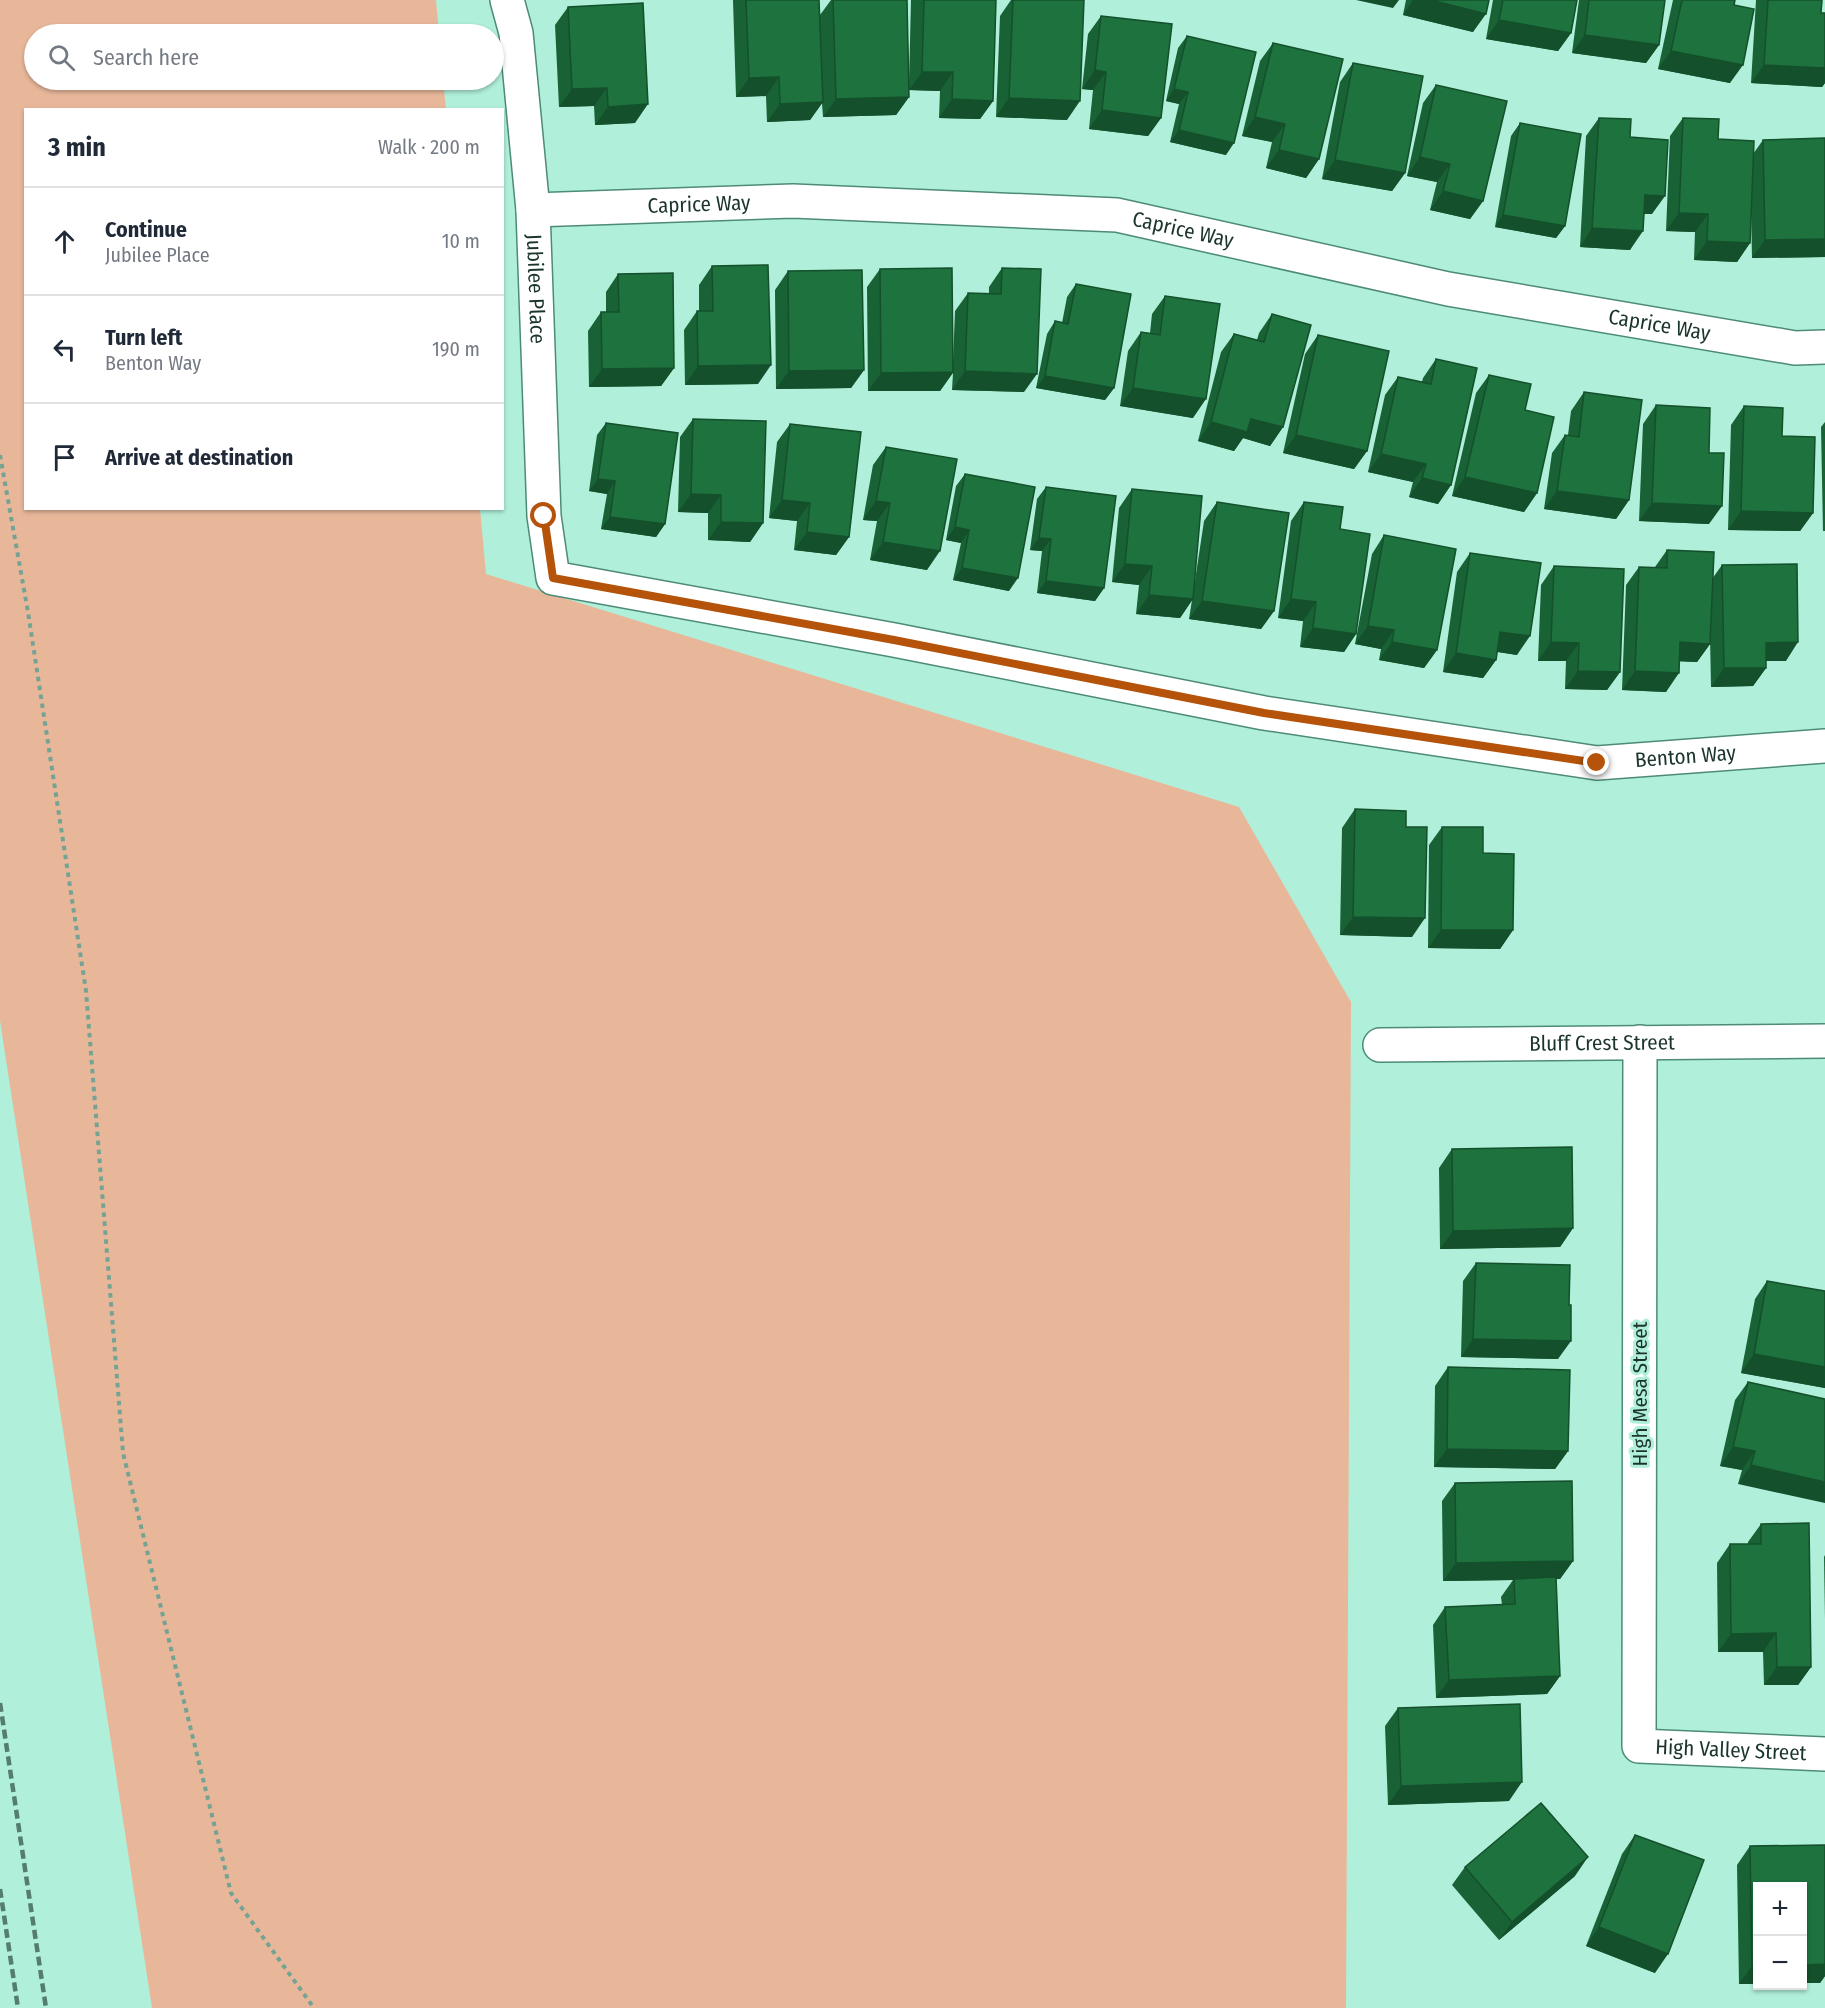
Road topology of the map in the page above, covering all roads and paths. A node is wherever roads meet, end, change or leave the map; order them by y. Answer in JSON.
{"nodes":[{"id":1,"x":507,"y":0,"type":"edge"},
{"id":2,"x":533,"y":210,"type":"junction"},
{"id":3,"x":1825,"y":347,"type":"edge"},
{"id":4,"x":0,"y":455,"type":"edge"},
{"id":5,"x":553,"y":578,"type":"joint"},
{"id":6,"x":1825,"y":746,"type":"edge"},
{"id":7,"x":1825,"y":1041,"type":"edge"},
{"id":8,"x":1640,"y":1042,"type":"junction"},
{"id":9,"x":1380,"y":1045,"type":"dead end"},
{"id":10,"x":1639,"y":1746,"type":"joint"},
{"id":11,"x":1825,"y":1754,"type":"edge"},
{"id":12,"x":314,"y":2008,"type":"edge"}],
"edges":[{"from":1,"to":2,"type":"street","name":"Jubilee Place"},
{"from":2,"to":3,"type":"street","name":"Caprice Way"},
{"from":2,"to":5,"type":"street","name":"Jubilee Place"},
{"from":4,"to":12,"type":"path"},
{"from":5,"to":6,"type":"street","name":"Benton Way"},
{"from":7,"to":8,"type":"street","name":"Bluff Crest Street"},
{"from":8,"to":9,"type":"street","name":"Bluff Crest Street"},
{"from":8,"to":10,"type":"street","name":"High Mesa Street"},
{"from":10,"to":11,"type":"street","name":"High Valley Street"}]}
